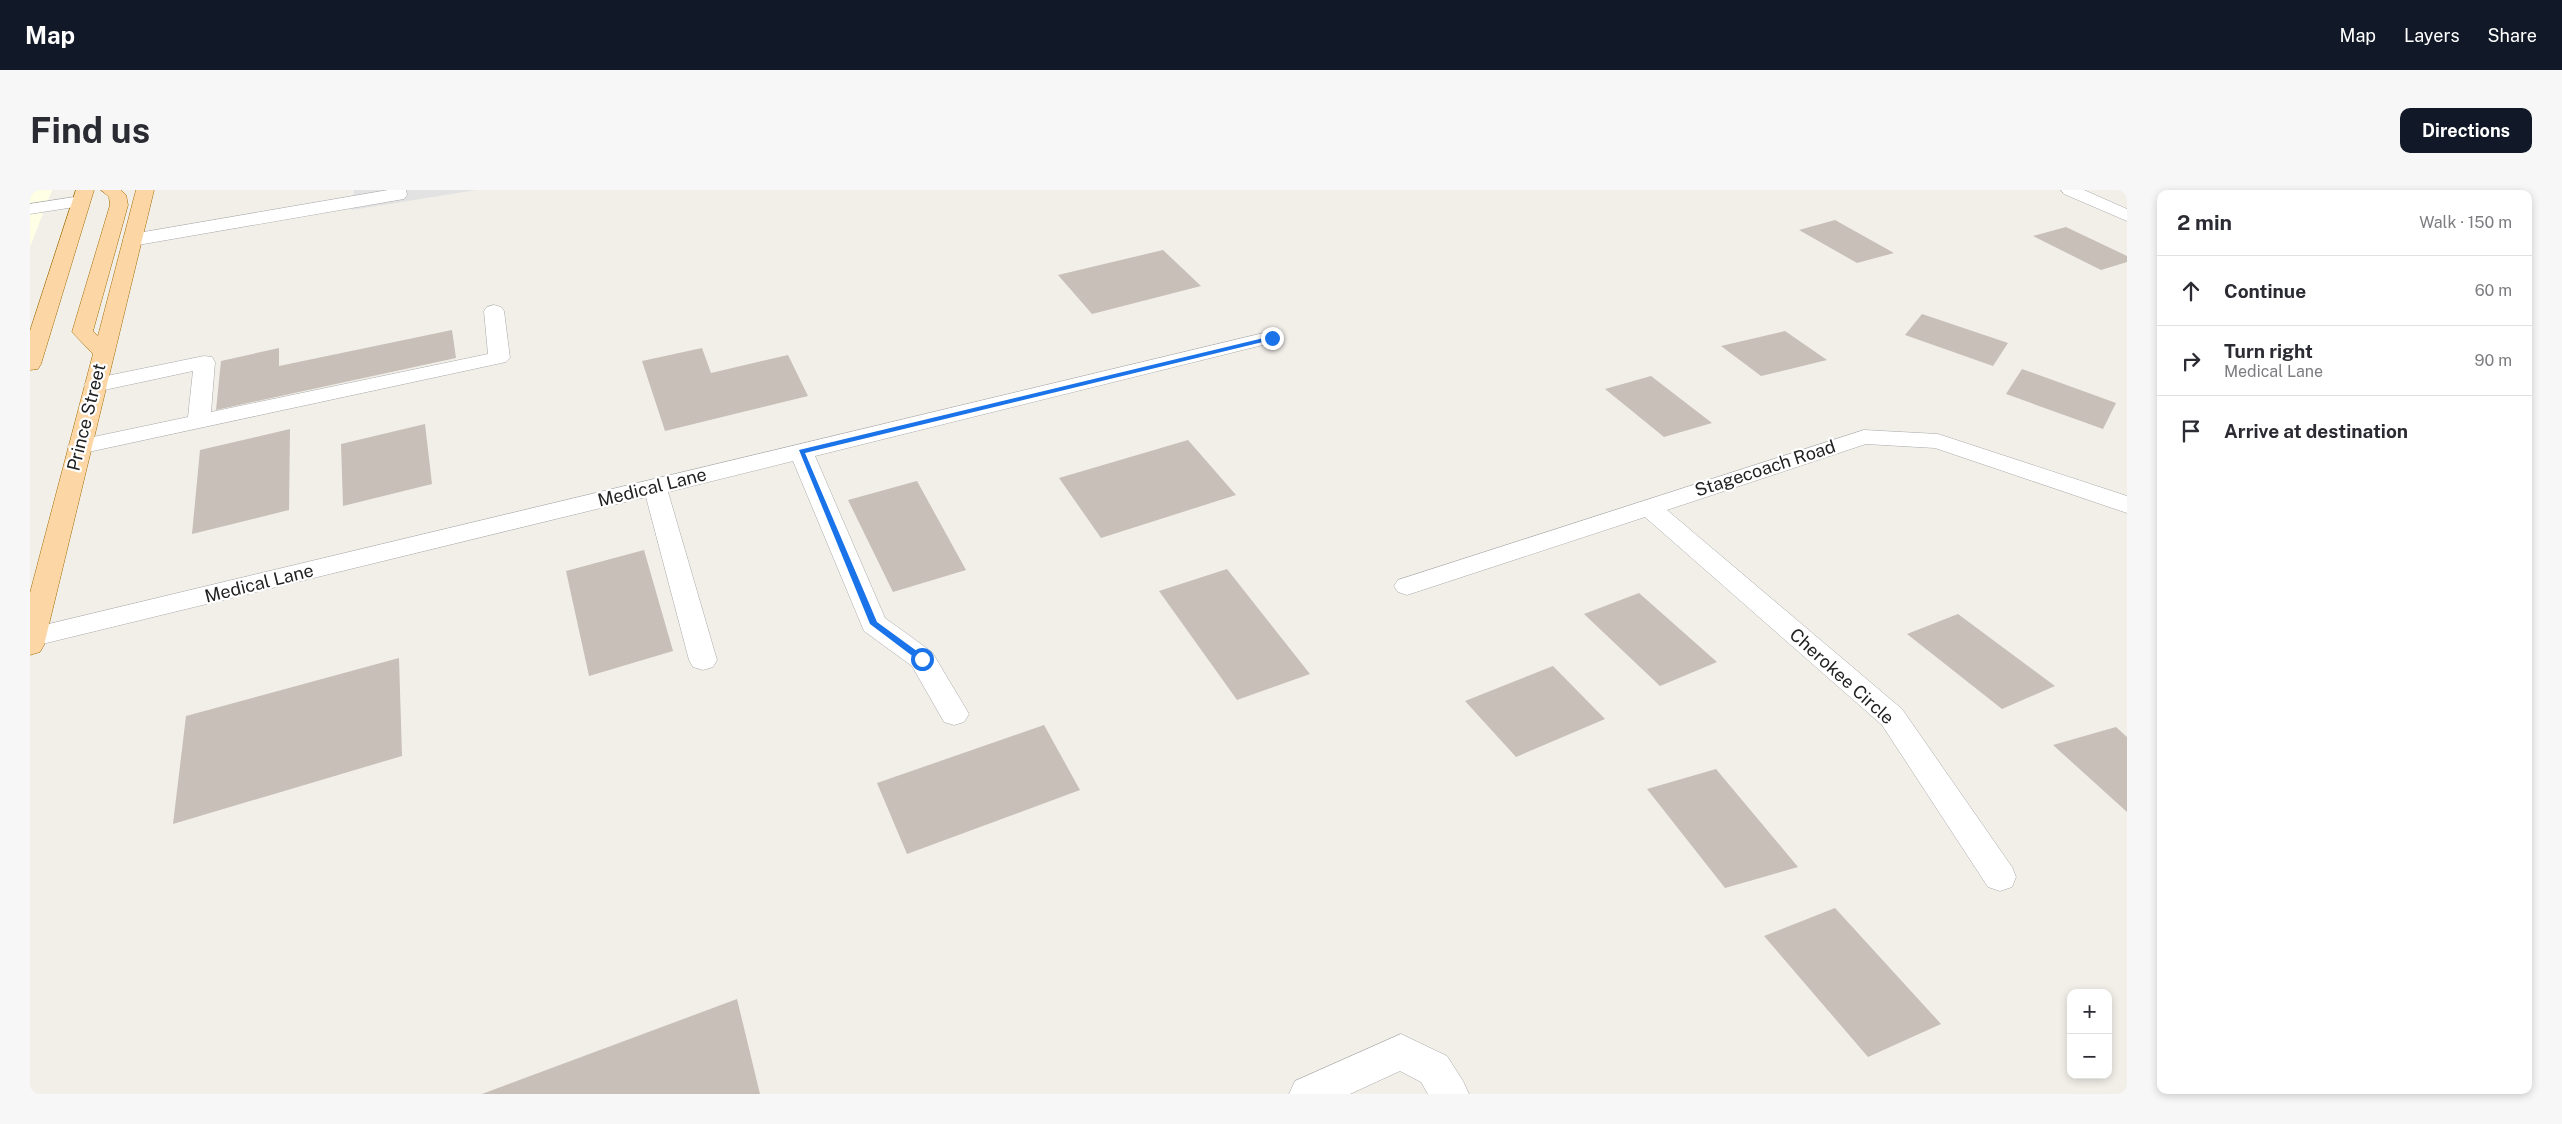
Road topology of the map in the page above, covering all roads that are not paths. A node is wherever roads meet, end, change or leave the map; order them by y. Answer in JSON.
{"nodes":[{"id":1,"x":45,"y":190,"type":"edge"},
{"id":2,"x":110,"y":190,"type":"edge"},
{"id":3,"x":145,"y":190,"type":"edge"},
{"id":4,"x":397,"y":190,"type":"edge"},
{"id":5,"x":2070,"y":190,"type":"edge"},
{"id":6,"x":30,"y":192,"type":"edge"},
{"id":7,"x":83,"y":195,"type":"edge"},
{"id":8,"x":30,"y":208,"type":"edge"},
{"id":9,"x":2127,"y":216,"type":"edge"},
{"id":10,"x":132,"y":240,"type":"junction"},
{"id":11,"x":494,"y":311,"type":"dead end"},
{"id":12,"x":1272,"y":338,"type":"dead end"},
{"id":13,"x":102,"y":352,"type":"junction"},
{"id":14,"x":30,"y":364,"type":"edge"},
{"id":15,"x":95,"y":385,"type":"junction"},
{"id":16,"x":200,"y":422,"type":"junction"},
{"id":17,"x":79,"y":446,"type":"junction"},
{"id":18,"x":801,"y":451,"type":"junction"},
{"id":19,"x":655,"y":487,"type":"junction"},
{"id":20,"x":2127,"y":505,"type":"edge"},
{"id":21,"x":1648,"y":506,"type":"junction"},
{"id":22,"x":1407,"y":586,"type":"dead end"},
{"id":23,"x":31,"y":640,"type":"edge"},
{"id":24,"x":703,"y":660,"type":"dead end"},
{"id":25,"x":954,"y":714,"type":"dead end"},
{"id":26,"x":2000,"y":877,"type":"dead end"},
{"id":27,"x":1308,"y":1094,"type":"edge"},
{"id":28,"x":1450,"y":1094,"type":"edge"}],
"edges":[{"from":1,"to":6,"type":"street"},
{"from":2,"to":13,"type":"main road"},
{"from":3,"to":10,"type":"main road","name":"Prince Street"},
{"from":4,"to":10,"type":"street"},
{"from":5,"to":9,"type":"street"},
{"from":7,"to":8,"type":"street"},
{"from":7,"to":14,"type":"main road"},
{"from":10,"to":13,"type":"main road","name":"Prince Street"},
{"from":11,"to":16,"type":"street"},
{"from":12,"to":18,"type":"street","name":"Medical Lane"},
{"from":13,"to":15,"type":"main road","name":"Prince Street"},
{"from":15,"to":16,"type":"street"},
{"from":15,"to":17,"type":"main road","name":"Prince Street"},
{"from":16,"to":17,"type":"street"},
{"from":17,"to":23,"type":"main road","name":"Prince Street"},
{"from":18,"to":19,"type":"street","name":"Medical Lane"},
{"from":18,"to":25,"type":"street"},
{"from":19,"to":23,"type":"street","name":"Medical Lane"},
{"from":19,"to":24,"type":"street"},
{"from":20,"to":21,"type":"street","name":"Stagecoach Road"},
{"from":21,"to":22,"type":"street","name":"Stagecoach Road"},
{"from":21,"to":26,"type":"street","name":"Cherokee Circle"},
{"from":27,"to":28,"type":"street"}]}
